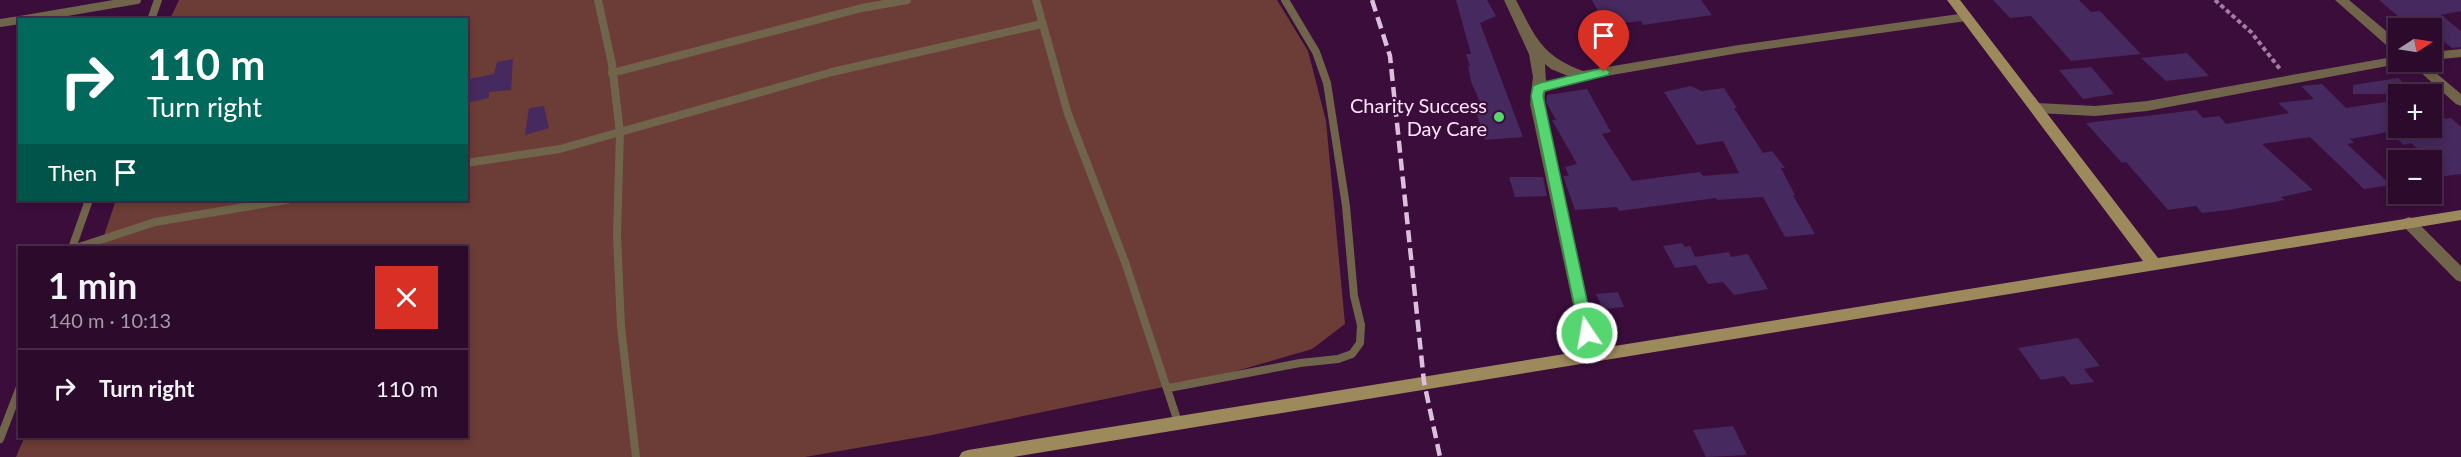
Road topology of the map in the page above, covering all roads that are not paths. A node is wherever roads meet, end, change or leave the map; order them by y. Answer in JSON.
{"nodes":[{"id":1,"x":137,"y":0,"type":"edge"},
{"id":2,"x":158,"y":0,"type":"edge"},
{"id":3,"x":598,"y":0,"type":"edge"},
{"id":4,"x":907,"y":0,"type":"edge"},
{"id":5,"x":1036,"y":0,"type":"edge"},
{"id":6,"x":1285,"y":0,"type":"edge"},
{"id":7,"x":1510,"y":0,"type":"edge"},
{"id":8,"x":1953,"y":0,"type":"edge"},
{"id":9,"x":2341,"y":0,"type":"edge"},
{"id":10,"x":1966,"y":17,"type":"junction"},
{"id":11,"x":32,"y":18,"type":"edge"},
{"id":12,"x":152,"y":18,"type":"edge"},
{"id":13,"x":18,"y":20,"type":"edge"},
{"id":14,"x":0,"y":23,"type":"edge"},
{"id":15,"x":1042,"y":24,"type":"junction"},
{"id":16,"x":2388,"y":40,"type":"edge"},
{"id":17,"x":1535,"y":48,"type":"junction"},
{"id":18,"x":2461,"y":53,"type":"edge"},
{"id":19,"x":2442,"y":55,"type":"edge"},
{"id":20,"x":2388,"y":62,"type":"edge"},
{"id":21,"x":2427,"y":72,"type":"edge"},
{"id":22,"x":612,"y":73,"type":"junction"},
{"id":23,"x":1582,"y":76,"type":"junction"},
{"id":24,"x":1538,"y":89,"type":"junction"},
{"id":25,"x":2461,"y":101,"type":"edge"},
{"id":26,"x":2037,"y":108,"type":"junction"},
{"id":27,"x":620,"y":133,"type":"junction"},
{"id":28,"x":468,"y":163,"type":"edge"},
{"id":29,"x":89,"y":201,"type":"edge"},
{"id":30,"x":281,"y":201,"type":"edge"},
{"id":31,"x":2461,"y":214,"type":"edge"},
{"id":32,"x":2409,"y":223,"type":"junction"},
{"id":33,"x":73,"y":246,"type":"edge"},
{"id":34,"x":82,"y":246,"type":"edge"},
{"id":35,"x":2155,"y":265,"type":"junction"},
{"id":36,"x":2461,"y":276,"type":"edge"},
{"id":37,"x":1592,"y":356,"type":"junction"},
{"id":38,"x":1168,"y":388,"type":"junction"},
{"id":39,"x":18,"y":392,"type":"edge"},
{"id":40,"x":1178,"y":422,"type":"junction"},
{"id":41,"x":0,"y":439,"type":"edge"},
{"id":42,"x":1008,"y":454,"type":"edge"},
{"id":43,"x":636,"y":457,"type":"edge"},
{"id":44,"x":968,"y":457,"type":"edge"}],
"edges":[{"from":1,"to":11,"type":"lane"},
{"from":2,"to":12,"type":"lane"},
{"from":3,"to":22,"type":"lane"},
{"from":4,"to":22,"type":"lane"},
{"from":5,"to":15,"type":"lane"},
{"from":6,"to":38,"type":"lane"},
{"from":7,"to":17,"type":"street"},
{"from":8,"to":10,"type":"street"},
{"from":9,"to":16,"type":"street"},
{"from":10,"to":23,"type":"street"},
{"from":10,"to":26,"type":"street"},
{"from":13,"to":14,"type":"lane"},
{"from":15,"to":27,"type":"lane"},
{"from":15,"to":38,"type":"lane"},
{"from":17,"to":23,"type":"street"},
{"from":17,"to":24,"type":"street"},
{"from":18,"to":19,"type":"street"},
{"from":20,"to":26,"type":"street"},
{"from":21,"to":25,"type":"street"},
{"from":22,"to":27,"type":"lane"},
{"from":23,"to":24,"type":"street"},
{"from":24,"to":37,"type":"street"},
{"from":26,"to":35,"type":"street"},
{"from":27,"to":28,"type":"lane"},
{"from":27,"to":43,"type":"lane"},
{"from":29,"to":33,"type":"lane"},
{"from":30,"to":34,"type":"lane"},
{"from":31,"to":32,"type":"street"},
{"from":32,"to":35,"type":"street"},
{"from":32,"to":36,"type":"street"},
{"from":35,"to":37,"type":"street"},
{"from":37,"to":40,"type":"street"},
{"from":38,"to":40,"type":"lane"},
{"from":39,"to":41,"type":"lane"},
{"from":40,"to":42,"type":"street"},
{"from":42,"to":44,"type":"street"}]}
